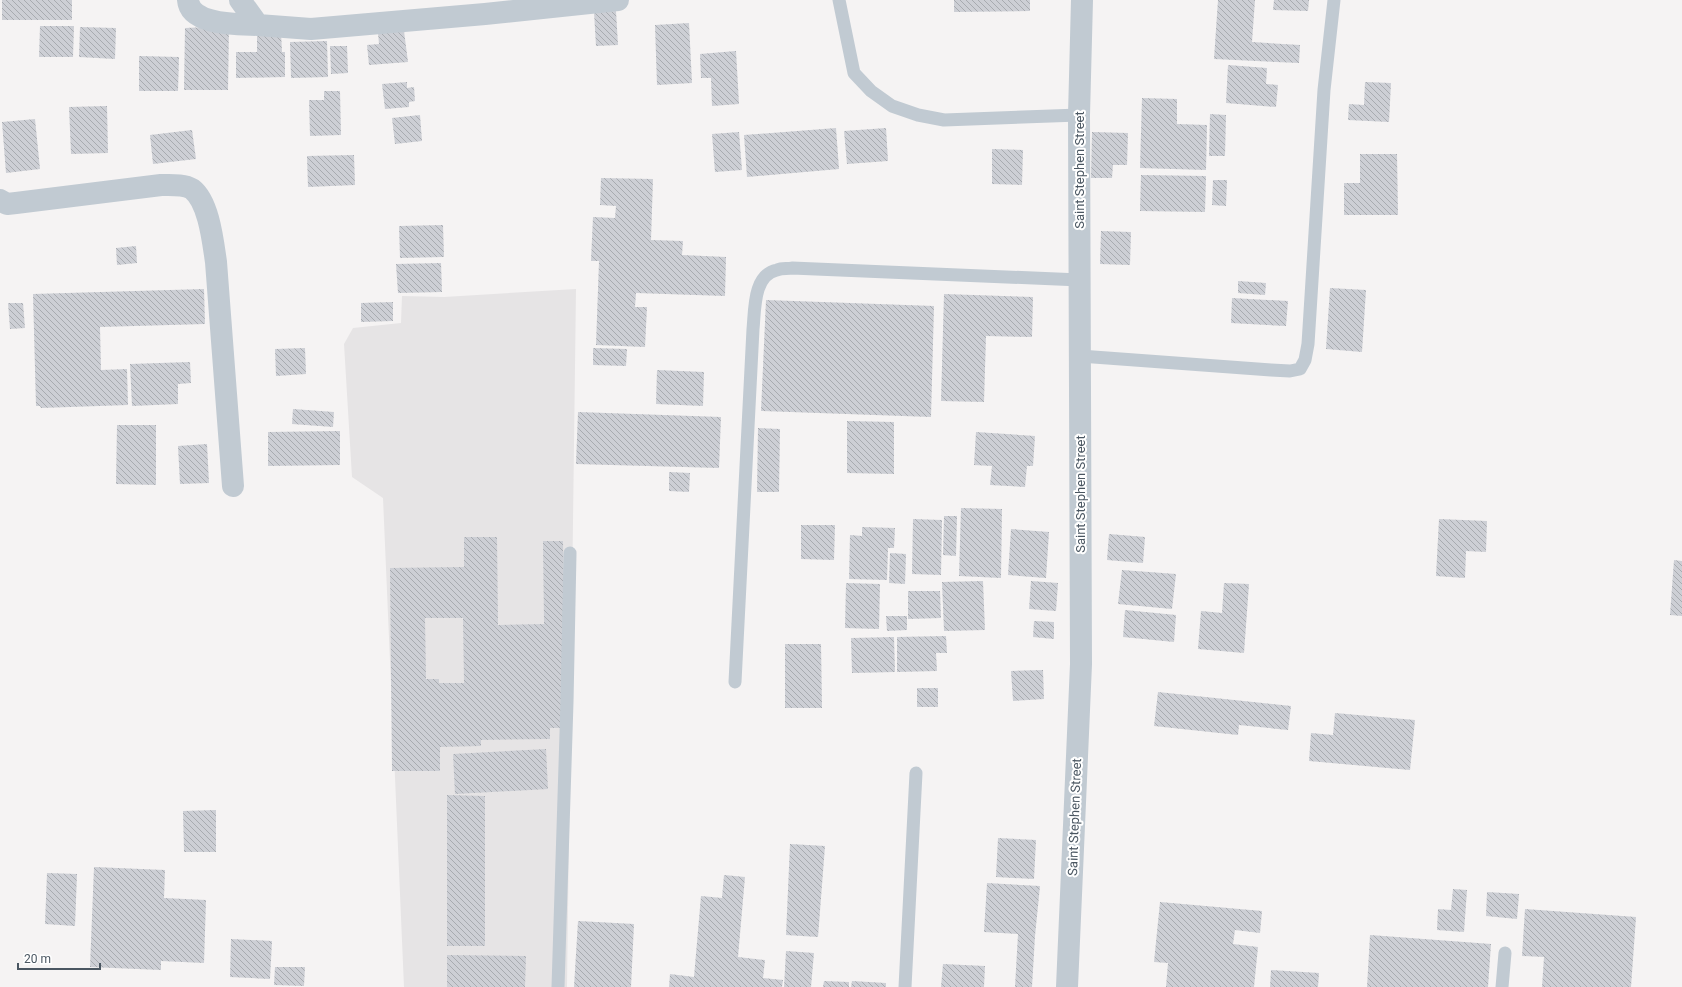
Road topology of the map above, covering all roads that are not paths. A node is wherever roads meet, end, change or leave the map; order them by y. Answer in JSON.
{"nodes":[{"id":1,"x":188,"y":0,"type":"edge"},
{"id":2,"x":240,"y":0,"type":"edge"},
{"id":3,"x":618,"y":0,"type":"edge"},
{"id":4,"x":839,"y":0,"type":"edge"},
{"id":5,"x":1082,"y":0,"type":"edge"},
{"id":6,"x":1334,"y":0,"type":"edge"},
{"id":7,"x":258,"y":25,"type":"junction"},
{"id":8,"x":1079,"y":114,"type":"junction"},
{"id":9,"x":0,"y":200,"type":"edge"},
{"id":10,"x":1080,"y":280,"type":"junction"},
{"id":11,"x":1080,"y":356,"type":"junction"},
{"id":12,"x":233,"y":486,"type":"dead end"},
{"id":13,"x":570,"y":553,"type":"dead end"},
{"id":14,"x":736,"y":682,"type":"dead end"},
{"id":15,"x":916,"y":773,"type":"dead end"},
{"id":16,"x":1505,"y":953,"type":"dead end"},
{"id":17,"x":558,"y":987,"type":"edge"},
{"id":18,"x":905,"y":987,"type":"edge"},
{"id":19,"x":1067,"y":987,"type":"edge"},
{"id":20,"x":1502,"y":987,"type":"edge"}],
"edges":[{"from":1,"to":7,"type":"street"},
{"from":2,"to":7,"type":"street"},
{"from":3,"to":7,"type":"street"},
{"from":4,"to":8,"type":"lane"},
{"from":5,"to":8,"type":"street","name":"Saint Stephen Street"},
{"from":6,"to":11,"type":"lane"},
{"from":8,"to":10,"type":"street","name":"Saint Stephen Street"},
{"from":9,"to":12,"type":"street"},
{"from":10,"to":11,"type":"street","name":"Saint Stephen Street"},
{"from":10,"to":14,"type":"lane"},
{"from":11,"to":19,"type":"street","name":"Saint Stephen Street"},
{"from":13,"to":17,"type":"lane"},
{"from":15,"to":18,"type":"lane"},
{"from":16,"to":20,"type":"lane"}]}
